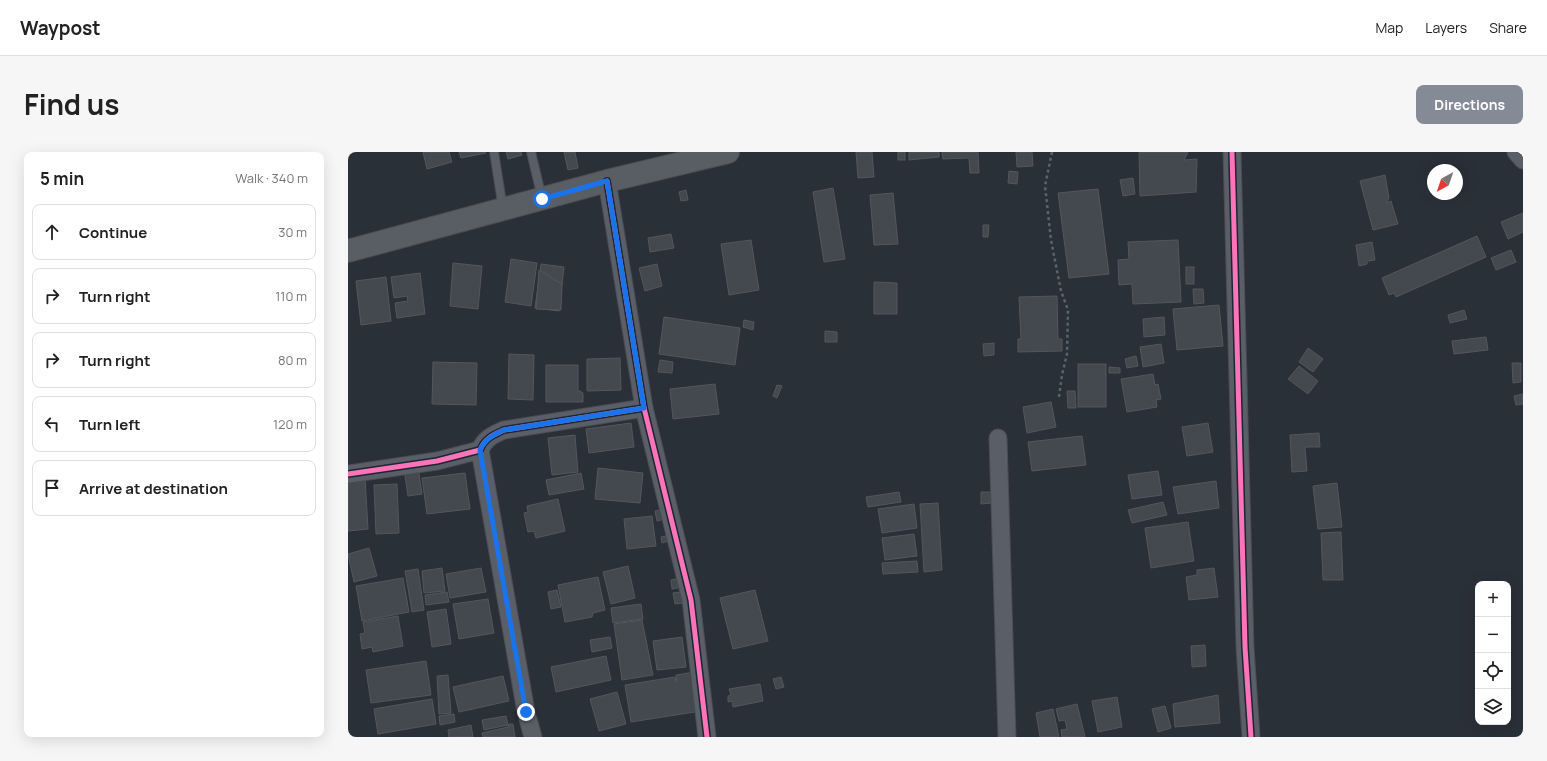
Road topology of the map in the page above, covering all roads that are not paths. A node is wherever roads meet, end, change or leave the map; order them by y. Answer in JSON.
{"nodes":[{"id":1,"x":494,"y":152,"type":"edge"},
{"id":2,"x":531,"y":152,"type":"edge"},
{"id":3,"x":728,"y":152,"type":"edge"},
{"id":4,"x":1232,"y":152,"type":"edge"},
{"id":5,"x":1516,"y":152,"type":"edge"},
{"id":6,"x":1523,"y":160,"type":"edge"},
{"id":7,"x":607,"y":181,"type":"junction"},
{"id":8,"x":542,"y":199,"type":"junction"},
{"id":9,"x":503,"y":209,"type":"junction"},
{"id":10,"x":348,"y":251,"type":"edge"},
{"id":11,"x":644,"y":408,"type":"junction"},
{"id":12,"x":998,"y":438,"type":"dead end"},
{"id":13,"x":480,"y":450,"type":"junction"},
{"id":14,"x":348,"y":474,"type":"edge"},
{"id":15,"x":533,"y":737,"type":"edge"},
{"id":16,"x":708,"y":737,"type":"edge"},
{"id":17,"x":1006,"y":737,"type":"edge"},
{"id":18,"x":1251,"y":737,"type":"edge"}],
"edges":[{"from":1,"to":9,"type":"lane"},
{"from":2,"to":8,"type":"lane"},
{"from":3,"to":7,"type":"main road"},
{"from":4,"to":18,"type":"street"},
{"from":5,"to":6,"type":"street"},
{"from":7,"to":8,"type":"main road"},
{"from":7,"to":11,"type":"street"},
{"from":8,"to":9,"type":"main road"},
{"from":9,"to":10,"type":"main road"},
{"from":11,"to":13,"type":"street"},
{"from":11,"to":16,"type":"street"},
{"from":12,"to":17,"type":"street"},
{"from":13,"to":14,"type":"street"},
{"from":13,"to":15,"type":"street"}]}
